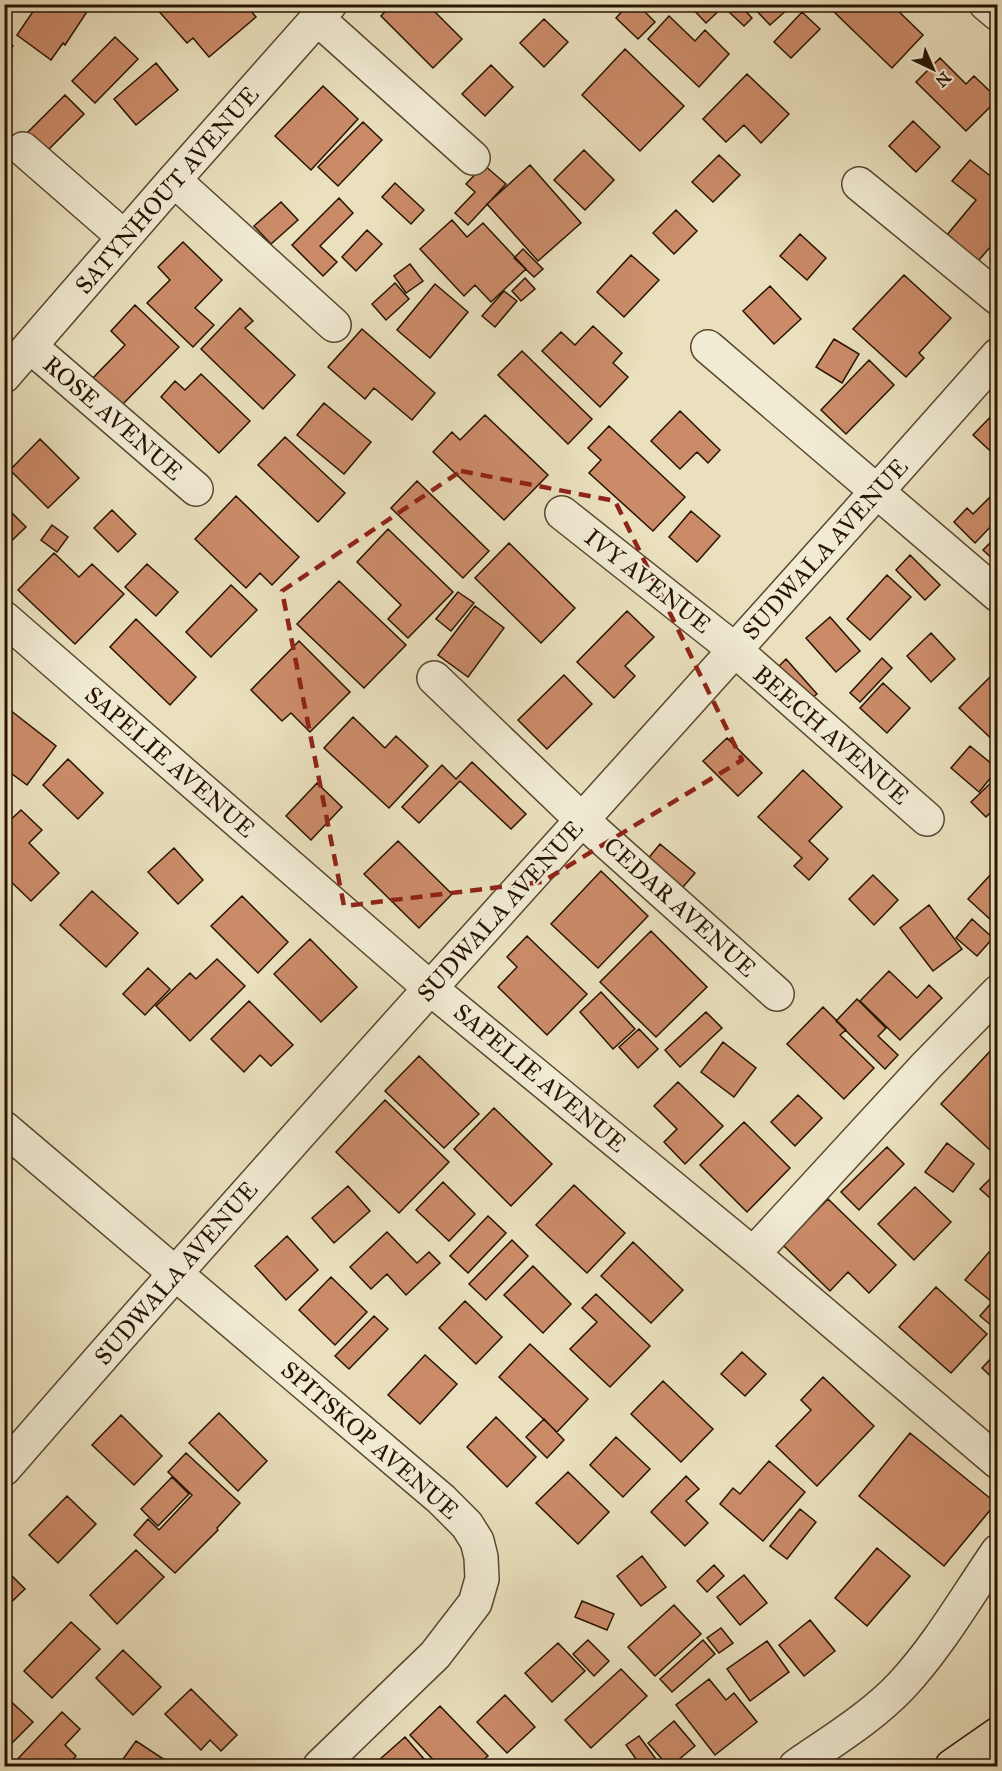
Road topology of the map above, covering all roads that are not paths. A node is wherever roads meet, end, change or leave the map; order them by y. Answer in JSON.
{"nodes":[{"id":1,"x":986,"y":4,"type":"edge"},
{"id":2,"x":324,"y":12,"type":"edge"},
{"id":3,"x":998,"y":14,"type":"edge"},
{"id":4,"x":23,"y":149,"type":"dead end"},
{"id":5,"x":473,"y":158,"type":"dead end"},
{"id":6,"x":174,"y":180,"type":"junction"},
{"id":7,"x":859,"y":184,"type":"dead end"},
{"id":8,"x":124,"y":237,"type":"junction"},
{"id":9,"x":998,"y":298,"type":"edge"},
{"id":10,"x":334,"y":325,"type":"dead end"},
{"id":11,"x":30,"y":346,"type":"junction"},
{"id":12,"x":708,"y":347,"type":"dead end"},
{"id":13,"x":998,"y":355,"type":"edge"},
{"id":14,"x":4,"y":376,"type":"edge"},
{"id":15,"x":196,"y":489,"type":"dead end"},
{"id":16,"x":877,"y":491,"type":"junction"},
{"id":17,"x":562,"y":513,"type":"dead end"},
{"id":18,"x":998,"y":595,"type":"edge"},
{"id":19,"x":4,"y":618,"type":"edge"},
{"id":20,"x":735,"y":650,"type":"junction"},
{"id":21,"x":434,"y":678,"type":"dead end"},
{"id":22,"x":927,"y":819,"type":"dead end"},
{"id":23,"x":582,"y":820,"type":"junction"},
{"id":24,"x":430,"y":988,"type":"junction"},
{"id":25,"x":998,"y":992,"type":"edge"},
{"id":26,"x":777,"y":994,"type":"dead end"},
{"id":27,"x":4,"y":1128,"type":"edge"},
{"id":28,"x":753,"y":1254,"type":"junction"},
{"id":29,"x":175,"y":1272,"type":"junction"},
{"id":30,"x":998,"y":1462,"type":"edge"},
{"id":31,"x":4,"y":1469,"type":"edge"},
{"id":32,"x":998,"y":1551,"type":"edge"},
{"id":33,"x":998,"y":1734,"type":"edge"},
{"id":34,"x":320,"y":1767,"type":"edge"},
{"id":35,"x":796,"y":1767,"type":"edge"},
{"id":36,"x":952,"y":1767,"type":"edge"}],
"edges":[{"from":1,"to":3,"type":"street"},
{"from":2,"to":5,"type":"street"},
{"from":2,"to":6,"type":"street","name":"SATYNHOUT AVENUE"},
{"from":4,"to":8,"type":"street"},
{"from":6,"to":8,"type":"street","name":"SATYNHOUT AVENUE"},
{"from":6,"to":10,"type":"street"},
{"from":7,"to":9,"type":"street"},
{"from":8,"to":11,"type":"street","name":"SATYNHOUT AVENUE"},
{"from":11,"to":14,"type":"street","name":"SATYNHOUT AVENUE"},
{"from":11,"to":15,"type":"street","name":"ROSE AVENUE"},
{"from":12,"to":16,"type":"street"},
{"from":13,"to":16,"type":"street","name":"SUDWALA AVENUE"},
{"from":16,"to":18,"type":"street"},
{"from":16,"to":20,"type":"street","name":"SUDWALA AVENUE"},
{"from":17,"to":20,"type":"street","name":"IVY AVENUE"},
{"from":19,"to":24,"type":"street","name":"SAPELIE AVENUE"},
{"from":20,"to":22,"type":"street","name":"BEECH AVENUE"},
{"from":20,"to":23,"type":"street","name":"SUDWALA AVENUE"},
{"from":21,"to":23,"type":"street","name":"CEDAR AVENUE"},
{"from":23,"to":24,"type":"street","name":"SUDWALA AVENUE"},
{"from":23,"to":26,"type":"street","name":"CEDAR AVENUE"},
{"from":24,"to":28,"type":"street","name":"SAPELIE AVENUE"},
{"from":24,"to":29,"type":"street","name":"SUDWALA AVENUE"},
{"from":25,"to":28,"type":"street"},
{"from":27,"to":29,"type":"street","name":"SPITSKOP AVENUE"},
{"from":28,"to":30,"type":"street","name":"SAPELIE AVENUE"},
{"from":29,"to":31,"type":"street","name":"SUDWALA AVENUE"},
{"from":29,"to":34,"type":"street","name":"SPITSKOP AVENUE"},
{"from":32,"to":35,"type":"street"},
{"from":33,"to":36,"type":"main road"}]}
